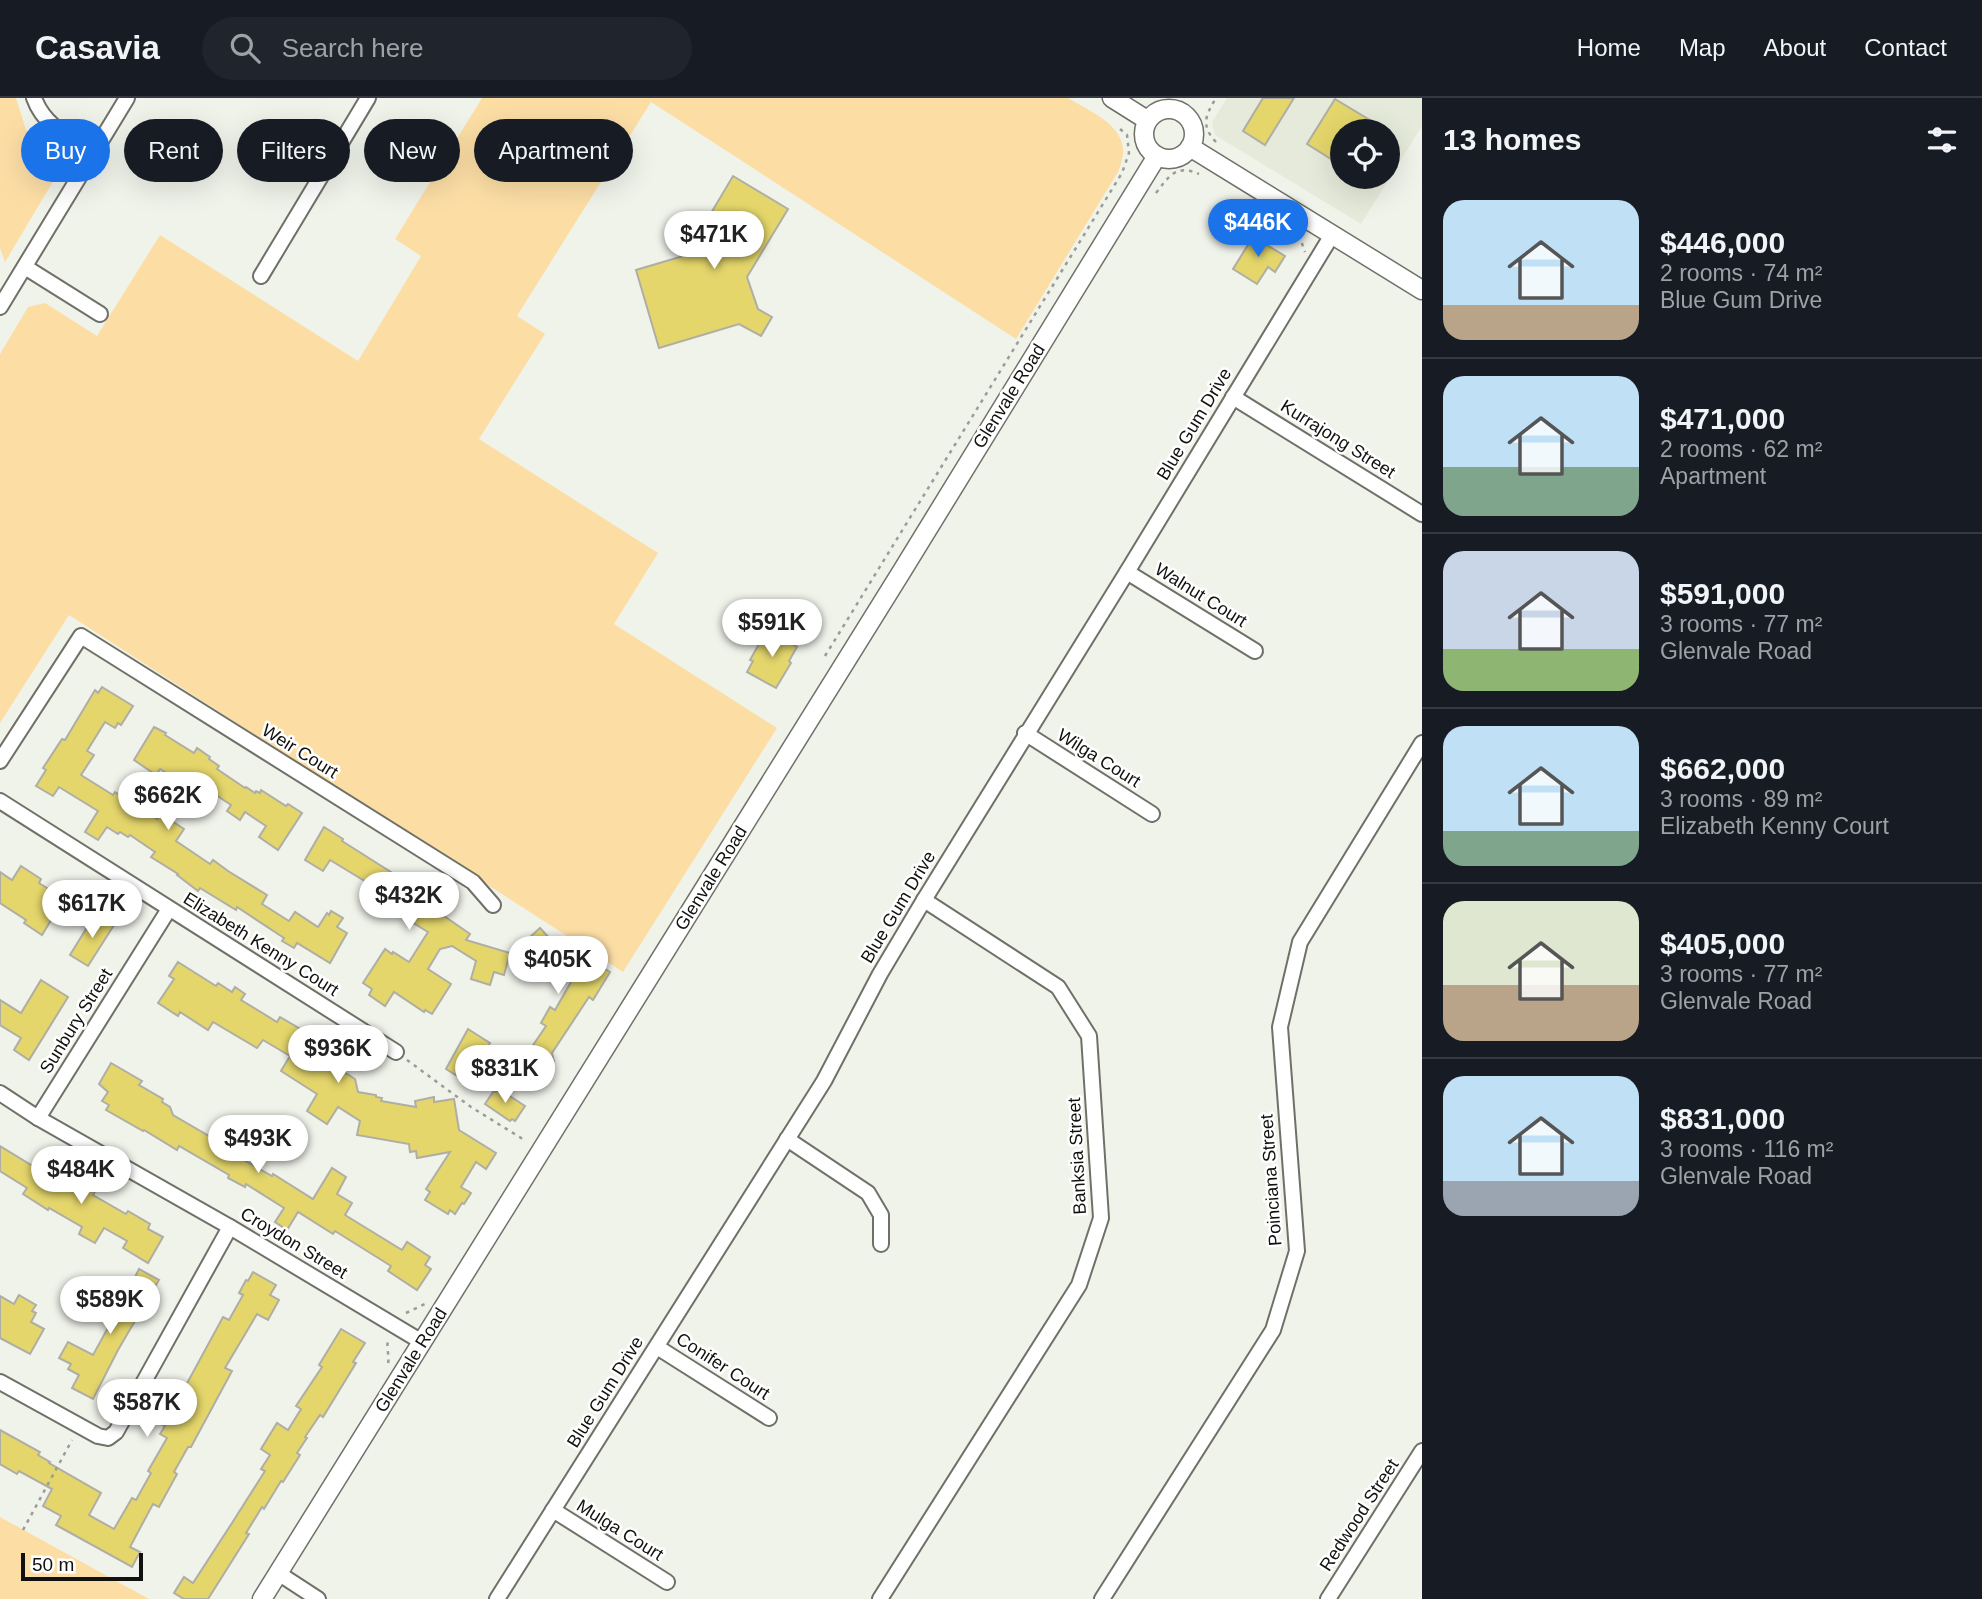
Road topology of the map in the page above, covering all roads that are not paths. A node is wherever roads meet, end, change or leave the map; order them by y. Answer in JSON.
{"nodes":[{"id":1,"x":34,"y":98,"type":"edge"},
{"id":2,"x":127,"y":98,"type":"edge"},
{"id":3,"x":368,"y":98,"type":"edge"},
{"id":4,"x":1112,"y":98,"type":"edge"},
{"id":5,"x":1188,"y":106,"type":"edge"},
{"id":6,"x":46,"y":119,"type":"edge"},
{"id":7,"x":1147,"y":120,"type":"junction"},
{"id":8,"x":110,"y":125,"type":"edge"},
{"id":9,"x":1190,"y":147,"type":"junction"},
{"id":10,"x":1157,"y":156,"type":"junction"},
{"id":11,"x":75,"y":182,"type":"edge"},
{"id":12,"x":1332,"y":235,"type":"junction"},
{"id":13,"x":25,"y":267,"type":"junction"},
{"id":14,"x":261,"y":276,"type":"dead end"},
{"id":15,"x":1422,"y":290,"type":"edge"},
{"id":16,"x":0,"y":307,"type":"edge"},
{"id":17,"x":100,"y":314,"type":"dead end"},
{"id":18,"x":1234,"y":397,"type":"junction"},
{"id":19,"x":1422,"y":514,"type":"edge"},
{"id":20,"x":1127,"y":572,"type":"junction"},
{"id":21,"x":1255,"y":651,"type":"dead end"},
{"id":22,"x":1025,"y":733,"type":"junction"},
{"id":23,"x":1422,"y":743,"type":"edge"},
{"id":24,"x":0,"y":761,"type":"edge"},
{"id":25,"x":0,"y":801,"type":"edge"},
{"id":26,"x":1152,"y":814,"type":"dead end"},
{"id":27,"x":924,"y":900,"type":"junction"},
{"id":28,"x":493,"y":905,"type":"dead end"},
{"id":29,"x":169,"y":909,"type":"junction"},
{"id":30,"x":396,"y":1052,"type":"road end"},
{"id":31,"x":0,"y":1093,"type":"edge"},
{"id":32,"x":38,"y":1118,"type":"junction"},
{"id":33,"x":787,"y":1139,"type":"junction"},
{"id":34,"x":230,"y":1227,"type":"junction"},
{"id":35,"x":881,"y":1244,"type":"dead end"},
{"id":36,"x":422,"y":1342,"type":"junction"},
{"id":37,"x":657,"y":1347,"type":"junction"},
{"id":38,"x":0,"y":1382,"type":"edge"},
{"id":39,"x":769,"y":1418,"type":"dead end"},
{"id":40,"x":1422,"y":1451,"type":"edge"},
{"id":41,"x":553,"y":1510,"type":"junction"},
{"id":42,"x":278,"y":1573,"type":"junction"},
{"id":43,"x":667,"y":1582,"type":"dead end"},
{"id":44,"x":262,"y":1599,"type":"edge"},
{"id":45,"x":318,"y":1599,"type":"edge"},
{"id":46,"x":496,"y":1599,"type":"edge"},
{"id":47,"x":880,"y":1599,"type":"edge"},
{"id":48,"x":1102,"y":1599,"type":"edge"},
{"id":49,"x":1328,"y":1599,"type":"edge"}],
"edges":[{"from":1,"to":6,"type":"street"},
{"from":2,"to":8,"type":"street"},
{"from":3,"to":14,"type":"street"},
{"from":4,"to":7,"type":"street"},
{"from":5,"to":7,"type":"street"},
{"from":5,"to":9,"type":"street"},
{"from":7,"to":10,"type":"street"},
{"from":9,"to":10,"type":"street"},
{"from":9,"to":12,"type":"street"},
{"from":10,"to":36,"type":"street","name":"Glenvale Road"},
{"from":11,"to":13,"type":"street"},
{"from":12,"to":15,"type":"street"},
{"from":12,"to":18,"type":"street","name":"Blue Gum Drive"},
{"from":13,"to":16,"type":"street"},
{"from":13,"to":17,"type":"street"},
{"from":18,"to":19,"type":"street","name":"Kurrajong Street"},
{"from":18,"to":20,"type":"street","name":"Blue Gum Drive"},
{"from":20,"to":21,"type":"street","name":"Walnut Court"},
{"from":20,"to":22,"type":"street","name":"Blue Gum Drive"},
{"from":22,"to":26,"type":"street","name":"Wilga Court"},
{"from":22,"to":27,"type":"street","name":"Blue Gum Drive"},
{"from":23,"to":48,"type":"street","name":"Poinciana Street"},
{"from":24,"to":28,"type":"street","name":"Weir Court"},
{"from":25,"to":29,"type":"street","name":"Elizabeth Kenny Court"},
{"from":27,"to":33,"type":"street","name":"Blue Gum Drive"},
{"from":27,"to":47,"type":"street","name":"Banksia Street"},
{"from":29,"to":30,"type":"street","name":"Elizabeth Kenny Court"},
{"from":29,"to":32,"type":"street","name":"Sunbury Street"},
{"from":31,"to":32,"type":"street","name":"Croydon Street"},
{"from":32,"to":34,"type":"street","name":"Croydon Street"},
{"from":33,"to":35,"type":"street"},
{"from":33,"to":37,"type":"street","name":"Blue Gum Drive"},
{"from":34,"to":36,"type":"street","name":"Croydon Street"},
{"from":34,"to":38,"type":"street"},
{"from":36,"to":42,"type":"street","name":"Glenvale Road"},
{"from":37,"to":39,"type":"street","name":"Conifer Court"},
{"from":37,"to":41,"type":"street","name":"Blue Gum Drive"},
{"from":40,"to":49,"type":"street","name":"Redwood Street"},
{"from":41,"to":43,"type":"street","name":"Mulga Court"},
{"from":41,"to":46,"type":"street","name":"Blue Gum Drive"},
{"from":42,"to":44,"type":"street","name":"Glenvale Road"},
{"from":42,"to":45,"type":"street"}]}
